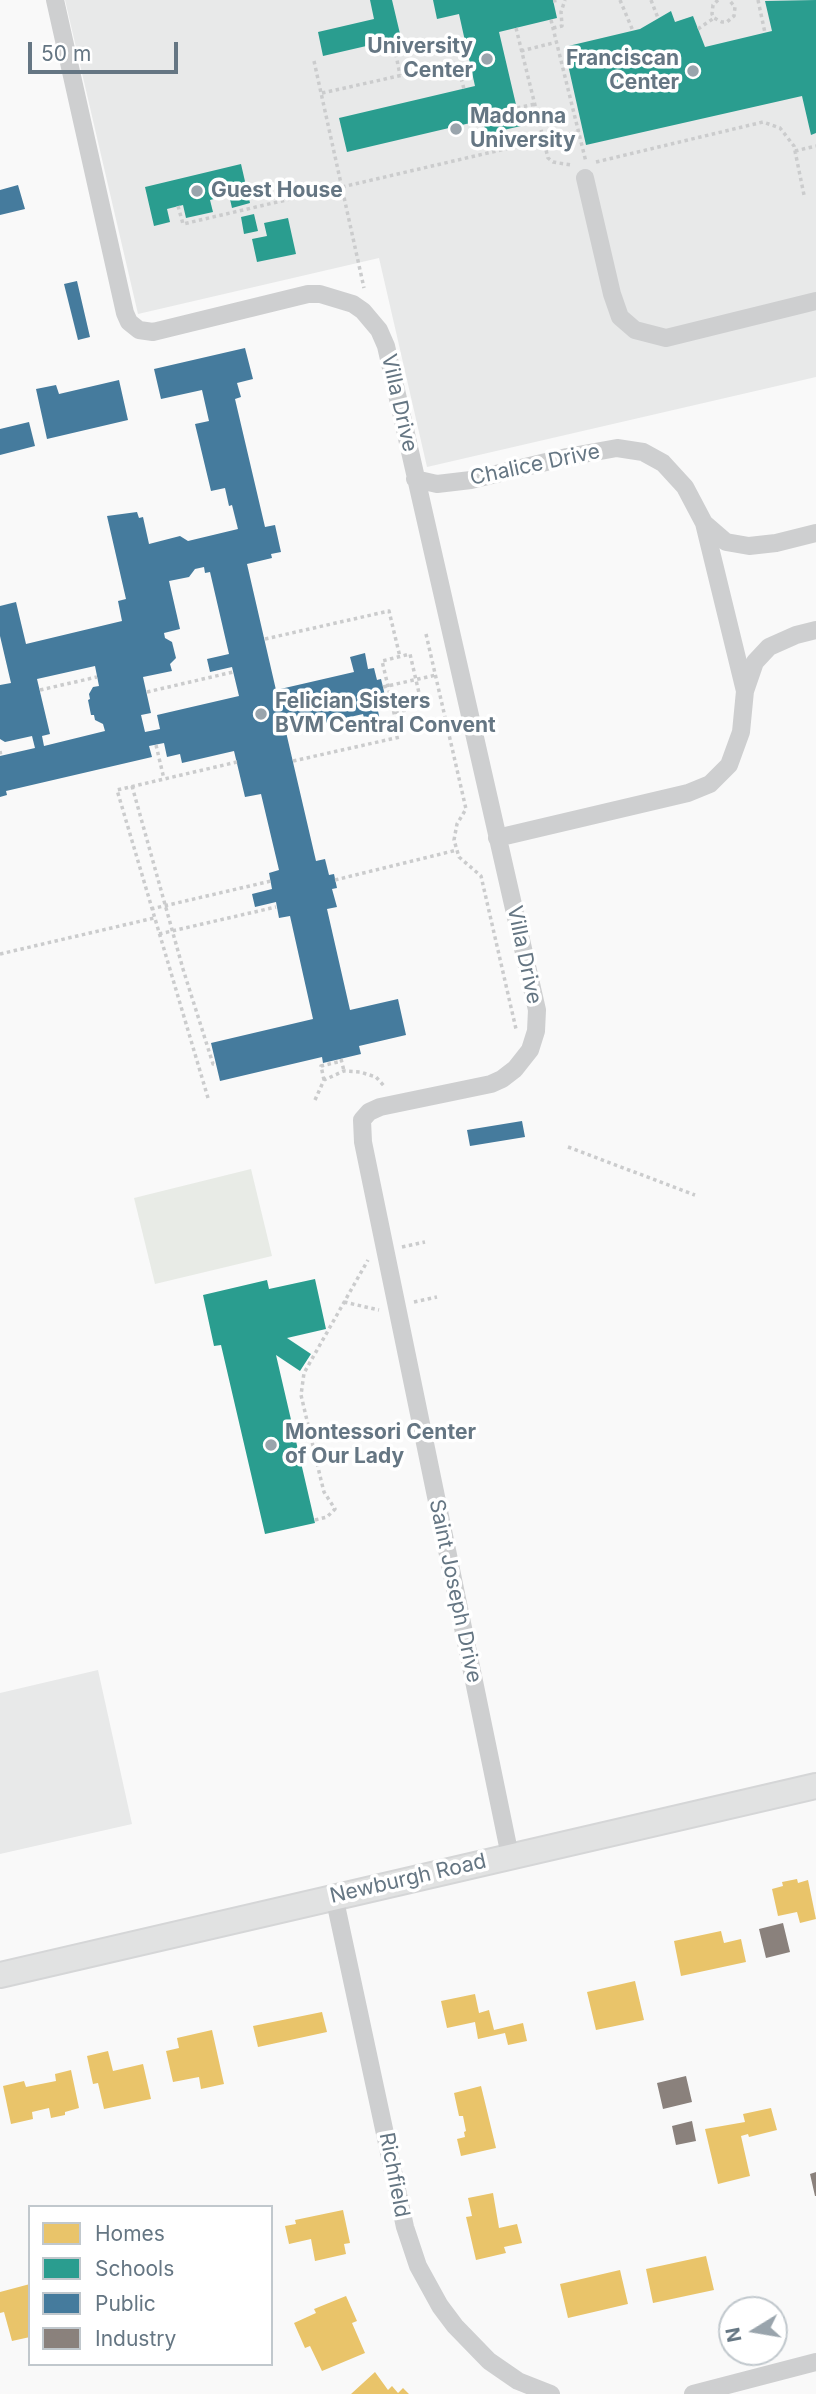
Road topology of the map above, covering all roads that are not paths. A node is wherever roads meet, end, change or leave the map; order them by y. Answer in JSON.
{"nodes":[{"id":1,"x":55,"y":0,"type":"edge"},
{"id":2,"x":586,"y":171,"type":"road end"},
{"id":3,"x":816,"y":301,"type":"edge"},
{"id":4,"x":415,"y":478,"type":"junction"},
{"id":5,"x":704,"y":523,"type":"junction"},
{"id":6,"x":816,"y":533,"type":"edge"},
{"id":7,"x":816,"y":630,"type":"edge"},
{"id":8,"x":745,"y":691,"type":"junction"},
{"id":9,"x":498,"y":838,"type":"junction"},
{"id":10,"x":362,"y":1120,"type":"joint"},
{"id":11,"x":816,"y":1786,"type":"edge"},
{"id":12,"x":510,"y":1856,"type":"junction"},
{"id":13,"x":334,"y":1896,"type":"junction"},
{"id":14,"x":0,"y":1975,"type":"edge"},
{"id":15,"x":816,"y":2362,"type":"edge"},
{"id":16,"x":551,"y":2394,"type":"edge"},
{"id":17,"x":693,"y":2394,"type":"edge"}],
"edges":[{"from":1,"to":4,"type":"street","name":"Villa Drive"},
{"from":2,"to":3,"type":"street"},
{"from":4,"to":5,"type":"street","name":"Chalice Drive"},
{"from":4,"to":9,"type":"street","name":"Villa Drive"},
{"from":5,"to":6,"type":"street","name":"Chalice Drive"},
{"from":5,"to":8,"type":"street","name":"Chalice Drive"},
{"from":7,"to":8,"type":"street","name":"Chalice Drive"},
{"from":8,"to":9,"type":"street","name":"Chalice Drive"},
{"from":9,"to":10,"type":"street","name":"Villa Drive"},
{"from":10,"to":12,"type":"street","name":"Saint Joseph Drive"},
{"from":11,"to":12,"type":"main road","name":"Newburgh Road"},
{"from":12,"to":13,"type":"main road","name":"Newburgh Road"},
{"from":13,"to":14,"type":"main road","name":"Newburgh Road"},
{"from":13,"to":16,"type":"street","name":"Richfield"},
{"from":15,"to":17,"type":"street"}]}
